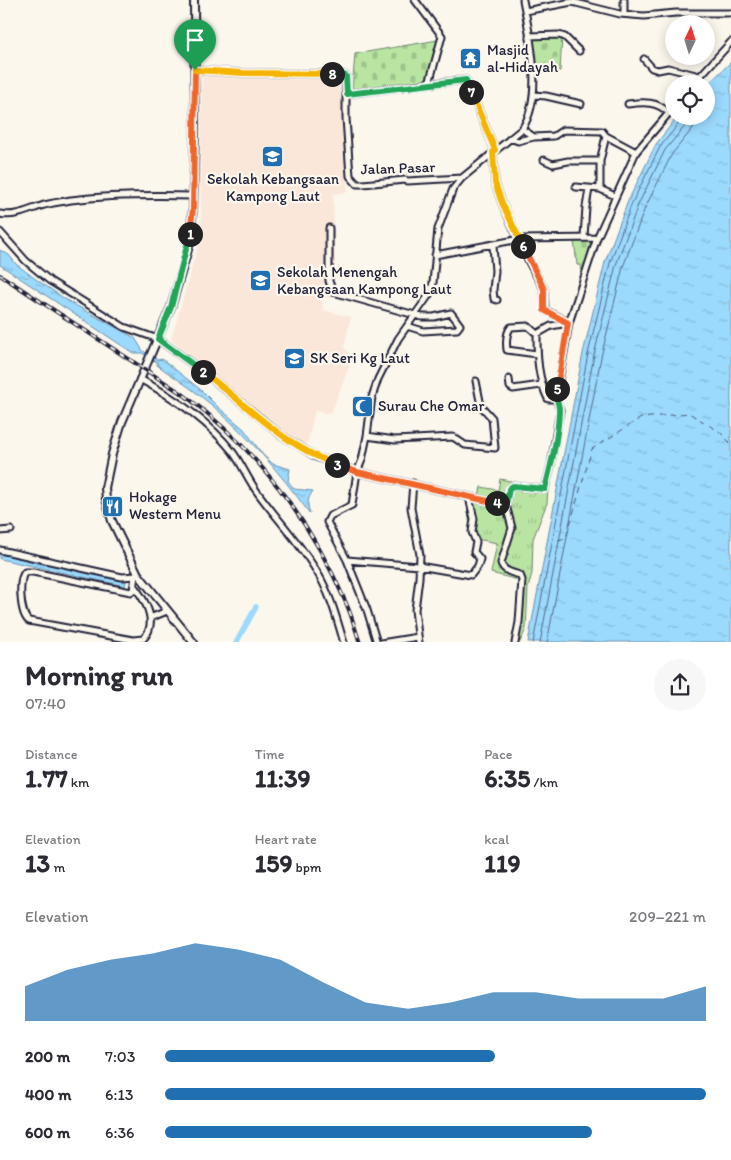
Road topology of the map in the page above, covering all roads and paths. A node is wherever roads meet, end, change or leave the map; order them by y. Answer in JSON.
{"nodes":[{"id":1,"x":194,"y":0,"type":"edge"},
{"id":2,"x":415,"y":0,"type":"edge"},
{"id":3,"x":524,"y":0,"type":"edge"},
{"id":4,"x":624,"y":0,"type":"edge"},
{"id":5,"x":526,"y":11,"type":"junction"},
{"id":6,"x":731,"y":13,"type":"edge"},
{"id":7,"x":624,"y":14,"type":"junction"},
{"id":8,"x":529,"y":36,"type":"junction"},
{"id":9,"x":731,"y":42,"type":"edge"},
{"id":10,"x":580,"y":51,"type":"dead end"},
{"id":11,"x":644,"y":59,"type":"dead end"},
{"id":12,"x":195,"y":70,"type":"junction"},
{"id":13,"x":696,"y":75,"type":"edge"},
{"id":14,"x":701,"y":75,"type":"edge"},
{"id":15,"x":426,"y":84,"type":"junction"},
{"id":16,"x":347,"y":94,"type":"junction"},
{"id":17,"x":533,"y":95,"type":"junction"},
{"id":18,"x":582,"y":104,"type":"dead end"},
{"id":19,"x":628,"y":104,"type":"dead end"},
{"id":20,"x":665,"y":109,"type":"edge"},
{"id":21,"x":665,"y":117,"type":"edge"},
{"id":22,"x":522,"y":129,"type":"junction"},
{"id":23,"x":606,"y":136,"type":"junction"},
{"id":24,"x":534,"y":137,"type":"junction"},
{"id":25,"x":510,"y":138,"type":"junction"},
{"id":26,"x":494,"y":151,"type":"junction"},
{"id":27,"x":636,"y":152,"type":"junction"},
{"id":28,"x":544,"y":160,"type":"dead end"},
{"id":29,"x":600,"y":160,"type":"junction"},
{"id":30,"x":462,"y":178,"type":"junction"},
{"id":31,"x":576,"y":187,"type":"dead end"},
{"id":32,"x":589,"y":189,"type":"junction"},
{"id":33,"x":600,"y":189,"type":"junction"},
{"id":34,"x":193,"y":196,"type":"junction"},
{"id":35,"x":615,"y":196,"type":"junction"},
{"id":36,"x":0,"y":214,"type":"edge"},
{"id":37,"x":329,"y":228,"type":"dead end"},
{"id":38,"x":0,"y":232,"type":"edge"},
{"id":39,"x":584,"y":237,"type":"junction"},
{"id":40,"x":597,"y":238,"type":"junction"},
{"id":41,"x":520,"y":240,"type":"junction"},
{"id":42,"x":493,"y":246,"type":"junction"},
{"id":43,"x":435,"y":255,"type":"junction"},
{"id":44,"x":496,"y":300,"type":"dead end"},
{"id":45,"x":415,"y":316,"type":"junction"},
{"id":46,"x":568,"y":323,"type":"junction"},
{"id":47,"x":407,"y":326,"type":"junction"},
{"id":48,"x":537,"y":334,"type":"junction"},
{"id":49,"x":158,"y":339,"type":"junction"},
{"id":50,"x":537,"y":354,"type":"junction"},
{"id":51,"x":141,"y":376,"type":"junction"},
{"id":52,"x":509,"y":379,"type":"dead end"},
{"id":53,"x":476,"y":381,"type":"dead end"},
{"id":54,"x":541,"y":385,"type":"junction"},
{"id":55,"x":556,"y":399,"type":"junction"},
{"id":56,"x":367,"y":436,"type":"junction"},
{"id":57,"x":357,"y":472,"type":"junction"},
{"id":58,"x":413,"y":483,"type":"junction"},
{"id":59,"x":469,"y":497,"type":"junction"},
{"id":60,"x":506,"y":505,"type":"junction"},
{"id":61,"x":10,"y":530,"type":"dead end"},
{"id":62,"x":0,"y":531,"type":"edge"},
{"id":63,"x":0,"y":550,"type":"edge"},
{"id":64,"x":347,"y":560,"type":"junction"},
{"id":65,"x":419,"y":566,"type":"junction"},
{"id":66,"x":136,"y":575,"type":"junction"},
{"id":67,"x":134,"y":586,"type":"junction"},
{"id":68,"x":167,"y":611,"type":"junction"},
{"id":69,"x":150,"y":618,"type":"junction"},
{"id":70,"x":418,"y":640,"type":"edge"},
{"id":71,"x":194,"y":642,"type":"edge"},
{"id":72,"x":344,"y":642,"type":"edge"},
{"id":73,"x":377,"y":642,"type":"edge"},
{"id":74,"x":381,"y":642,"type":"edge"},
{"id":75,"x":515,"y":642,"type":"edge"}],
"edges":[{"from":1,"to":12,"type":"street"},
{"from":2,"to":15,"type":"street"},
{"from":3,"to":5,"type":"street"},
{"from":4,"to":7,"type":"street"},
{"from":5,"to":7,"type":"street"},
{"from":5,"to":8,"type":"street"},
{"from":6,"to":7,"type":"street"},
{"from":8,"to":10,"type":"street"},
{"from":8,"to":17,"type":"street"},
{"from":9,"to":14,"type":"street"},
{"from":11,"to":13,"type":"street"},
{"from":12,"to":16,"type":"street","name":"Jalan Pasar"},
{"from":12,"to":34,"type":"street"},
{"from":15,"to":16,"type":"street"},
{"from":15,"to":26,"type":"street"},
{"from":16,"to":30,"type":"street","name":"Jalan Pasar"},
{"from":17,"to":18,"type":"street"},
{"from":17,"to":22,"type":"street"},
{"from":19,"to":20,"type":"street"},
{"from":21,"to":27,"type":"street"},
{"from":22,"to":24,"type":"street"},
{"from":22,"to":25,"type":"street"},
{"from":23,"to":24,"type":"street"},
{"from":23,"to":27,"type":"street"},
{"from":23,"to":29,"type":"street"},
{"from":24,"to":25,"type":"street"},
{"from":25,"to":26,"type":"street"},
{"from":26,"to":30,"type":"street"},
{"from":26,"to":41,"type":"street"},
{"from":27,"to":35,"type":"street"},
{"from":28,"to":29,"type":"street"},
{"from":29,"to":33,"type":"street"},
{"from":30,"to":43,"type":"street"},
{"from":31,"to":32,"type":"street"},
{"from":32,"to":33,"type":"street"},
{"from":32,"to":39,"type":"street"},
{"from":33,"to":35,"type":"street"},
{"from":34,"to":36,"type":"street"},
{"from":34,"to":49,"type":"street"},
{"from":35,"to":40,"type":"street"},
{"from":37,"to":45,"type":"street"},
{"from":38,"to":49,"type":"street"},
{"from":39,"to":40,"type":"street"},
{"from":39,"to":41,"type":"street"},
{"from":40,"to":46,"type":"street"},
{"from":41,"to":42,"type":"street"},
{"from":41,"to":46,"type":"street"},
{"from":42,"to":43,"type":"street"},
{"from":42,"to":44,"type":"street"},
{"from":43,"to":45,"type":"street"},
{"from":45,"to":47,"type":"street"},
{"from":45,"to":47,"type":"street"},
{"from":46,"to":48,"type":"street"},
{"from":46,"to":55,"type":"street"},
{"from":47,"to":56,"type":"street"},
{"from":48,"to":50,"type":"street"},
{"from":48,"to":50,"type":"street"},
{"from":49,"to":51,"type":"street"},
{"from":49,"to":57,"type":"street"},
{"from":50,"to":54,"type":"street"},
{"from":51,"to":66,"type":"street"},
{"from":51,"to":72,"type":"street"},
{"from":52,"to":54,"type":"street"},
{"from":53,"to":56,"type":"street"},
{"from":54,"to":55,"type":"street"},
{"from":55,"to":60,"type":"street"},
{"from":56,"to":57,"type":"street"},
{"from":57,"to":58,"type":"street"},
{"from":57,"to":64,"type":"street"},
{"from":58,"to":59,"type":"street"},
{"from":58,"to":65,"type":"street"},
{"from":59,"to":60,"type":"street"},
{"from":59,"to":65,"type":"street"},
{"from":60,"to":75,"type":"street"},
{"from":61,"to":62,"type":"street"},
{"from":63,"to":66,"type":"street"},
{"from":64,"to":65,"type":"street"},
{"from":64,"to":73,"type":"street"},
{"from":65,"to":70,"type":"street"},
{"from":66,"to":67,"type":"street"},
{"from":66,"to":68,"type":"street"},
{"from":67,"to":69,"type":"street"},
{"from":67,"to":69,"type":"street"},
{"from":68,"to":69,"type":"street"},
{"from":68,"to":71,"type":"street"},
{"from":70,"to":74,"type":"street"}]}
